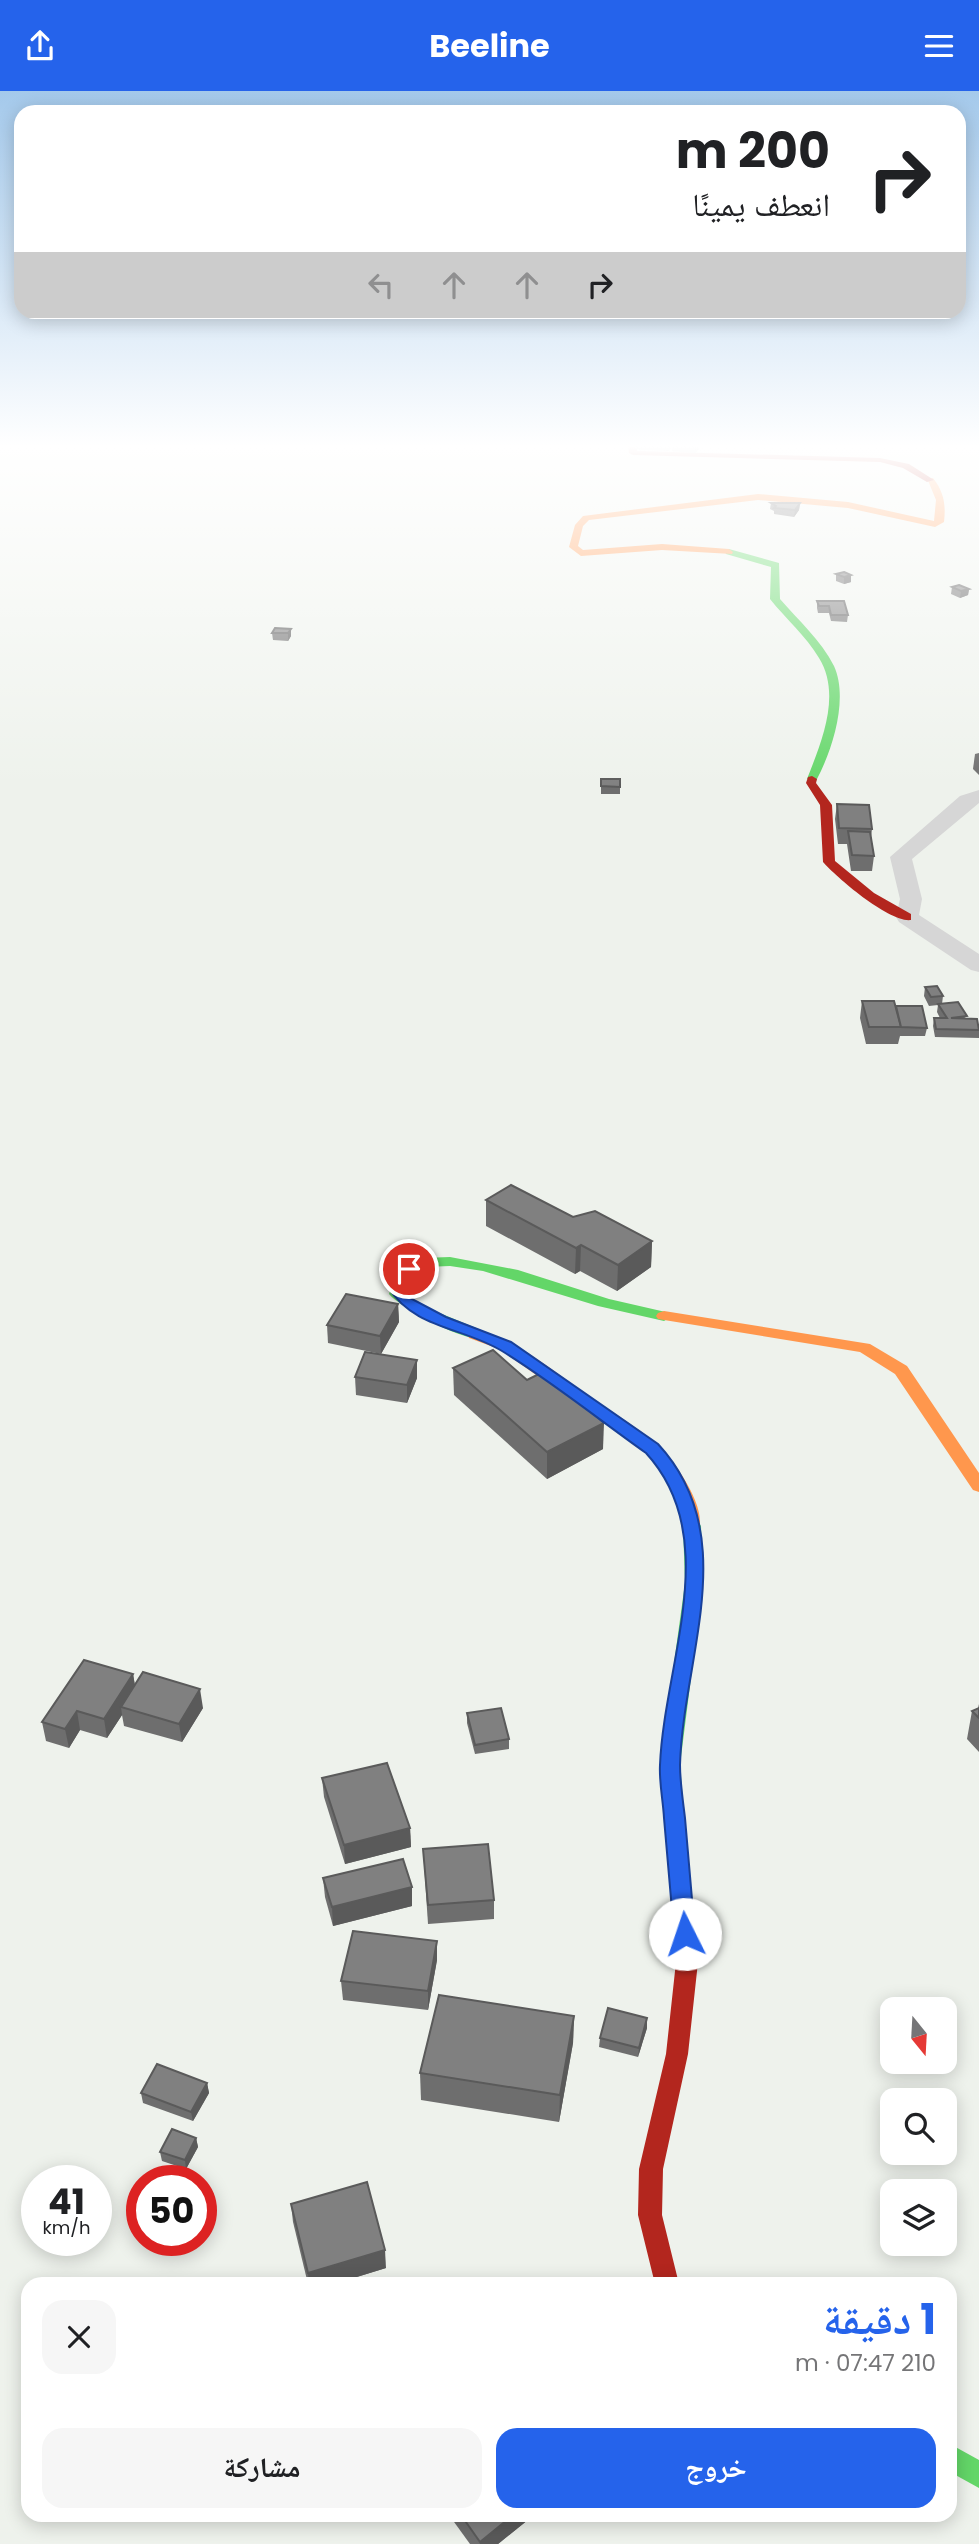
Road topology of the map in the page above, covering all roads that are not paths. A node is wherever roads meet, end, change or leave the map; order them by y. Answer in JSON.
{"nodes":[{"id":1,"x":758,"y":558,"type":"edge"},
{"id":2,"x":979,"y":796,"type":"edge"},
{"id":3,"x":908,"y":917,"type":"junction"},
{"id":4,"x":979,"y":965,"type":"edge"},
{"id":5,"x":979,"y":1486,"type":"edge"},
{"id":6,"x":665,"y":2277,"type":"edge"},
{"id":7,"x":957,"y":2461,"type":"edge"},
{"id":8,"x":979,"y":2475,"type":"edge"}],
"edges":[{"from":1,"to":3,"type":"street"},
{"from":2,"to":3,"type":"street"},
{"from":3,"to":4,"type":"street"},
{"from":5,"to":6,"type":"street"},
{"from":7,"to":8,"type":"street"}]}
